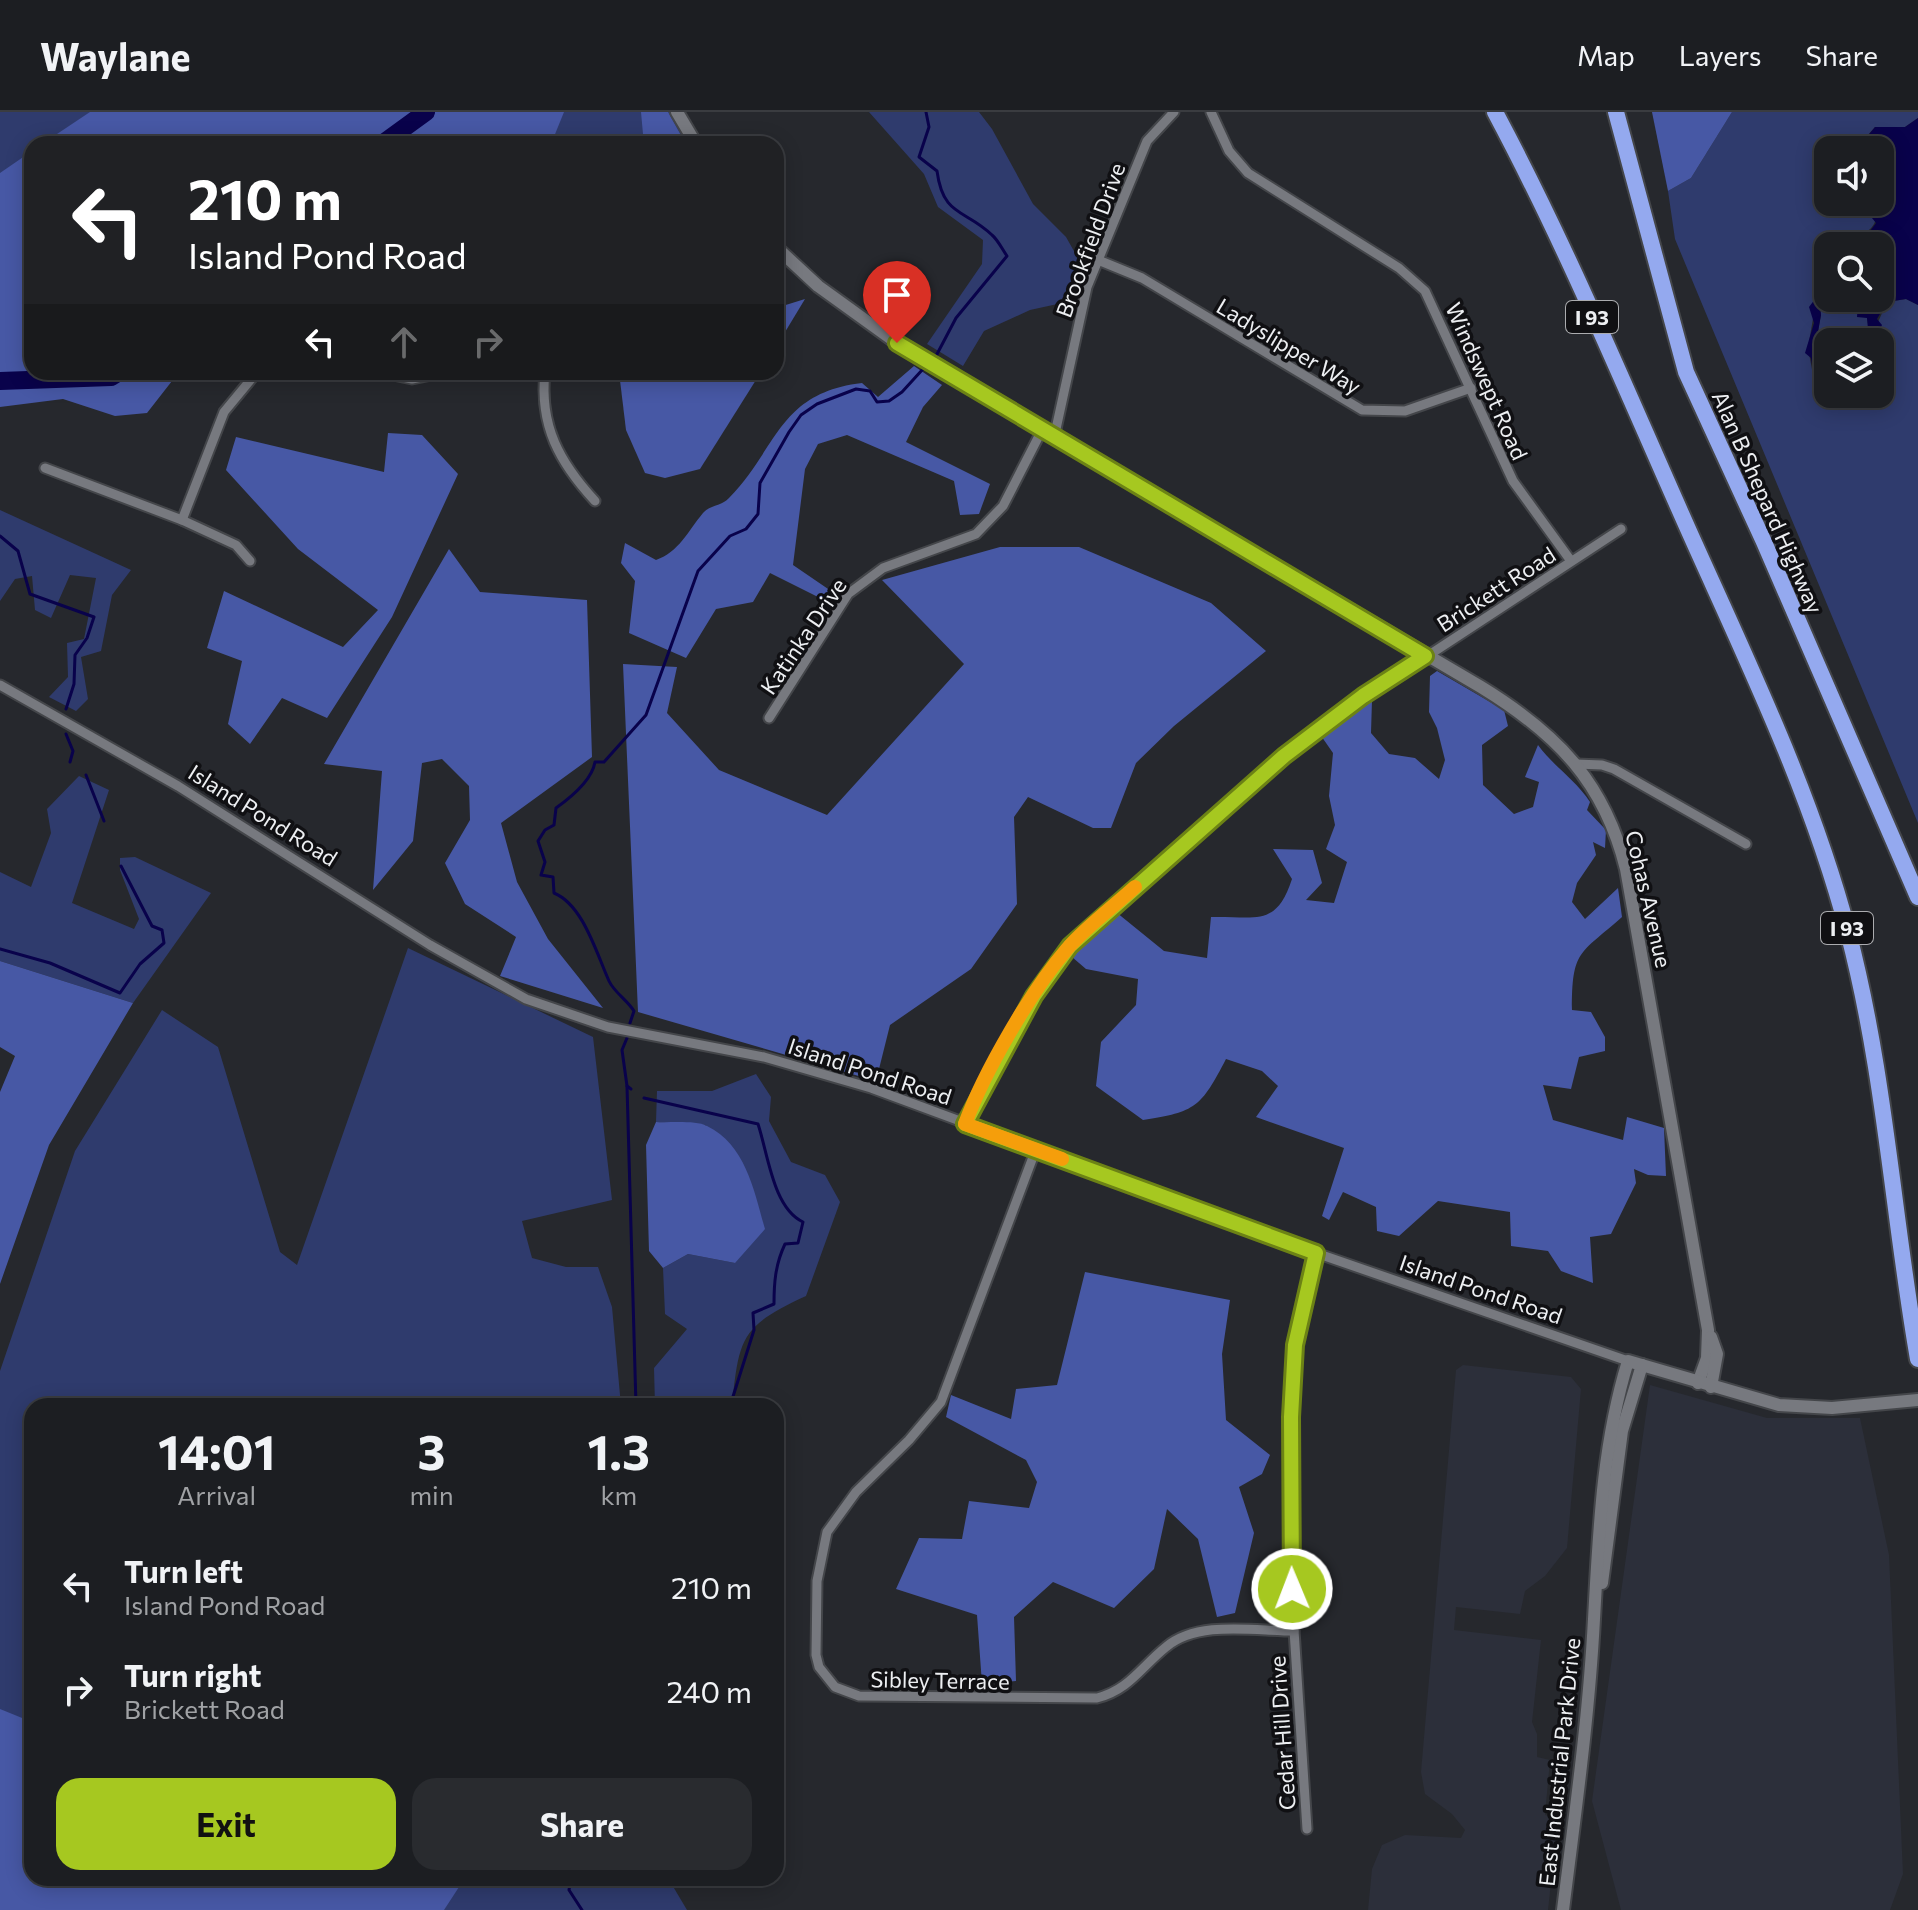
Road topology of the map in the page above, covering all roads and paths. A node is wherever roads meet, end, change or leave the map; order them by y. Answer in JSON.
{"nodes":[{"id":1,"x":677,"y":112,"type":"edge"},
{"id":2,"x":1174,"y":112,"type":"edge"},
{"id":3,"x":1211,"y":112,"type":"edge"},
{"id":4,"x":1495,"y":112,"type":"edge"},
{"id":5,"x":1616,"y":112,"type":"edge"},
{"id":6,"x":691,"y":136,"type":"edge"},
{"id":7,"x":784,"y":254,"type":"edge"},
{"id":8,"x":1098,"y":260,"type":"junction"},
{"id":9,"x":250,"y":380,"type":"edge"},
{"id":10,"x":544,"y":380,"type":"edge"},
{"id":11,"x":1471,"y":388,"type":"junction"},
{"id":12,"x":1048,"y":434,"type":"junction"},
{"id":13,"x":45,"y":468,"type":"dead end"},
{"id":14,"x":595,"y":501,"type":"dead end"},
{"id":15,"x":182,"y":520,"type":"junction"},
{"id":16,"x":1621,"y":529,"type":"dead end"},
{"id":17,"x":250,"y":561,"type":"dead end"},
{"id":18,"x":1571,"y":561,"type":"junction"},
{"id":19,"x":1425,"y":656,"type":"junction"},
{"id":20,"x":0,"y":685,"type":"edge"},
{"id":21,"x":769,"y":718,"type":"dead end"},
{"id":22,"x":1576,"y":764,"type":"junction"},
{"id":23,"x":1746,"y":844,"type":"dead end"},
{"id":24,"x":1918,"y":897,"type":"edge"},
{"id":25,"x":965,"y":1124,"type":"junction"},
{"id":26,"x":1036,"y":1149,"type":"junction"},
{"id":27,"x":1316,"y":1253,"type":"junction"},
{"id":28,"x":1918,"y":1359,"type":"edge"},
{"id":29,"x":1628,"y":1361,"type":"junction"},
{"id":30,"x":1642,"y":1365,"type":"junction"},
{"id":31,"x":1705,"y":1385,"type":"junction"},
{"id":32,"x":1918,"y":1400,"type":"edge"},
{"id":33,"x":1595,"y":1617,"type":"junction"},
{"id":34,"x":1294,"y":1631,"type":"junction"},
{"id":35,"x":1307,"y":1829,"type":"dead end"},
{"id":36,"x":1563,"y":1910,"type":"edge"}],
"edges":[{"from":1,"to":6,"type":"street"},
{"from":2,"to":8,"type":"street","name":"Brookfield Drive"},
{"from":3,"to":11,"type":"street","name":"Windswept Road"},
{"from":4,"to":28,"type":"highway","number":"I 93"},
{"from":5,"to":24,"type":"highway","name":"Alan B Shepard Highway"},
{"from":7,"to":12,"type":"street","name":"Cohas Avenue"},
{"from":8,"to":11,"type":"street","name":"Ladyslipper Way"},
{"from":8,"to":12,"type":"street","name":"Brookfield Drive"},
{"from":9,"to":15,"type":"street"},
{"from":10,"to":14,"type":"street"},
{"from":11,"to":18,"type":"street","name":"Windswept Road"},
{"from":12,"to":19,"type":"street","name":"Cohas Avenue"},
{"from":12,"to":21,"type":"street","name":"Katinka Drive"},
{"from":13,"to":15,"type":"street"},
{"from":15,"to":17,"type":"street"},
{"from":16,"to":18,"type":"street","name":"Brickett Road"},
{"from":18,"to":19,"type":"street","name":"Brickett Road"},
{"from":19,"to":22,"type":"street","name":"Cohas Avenue"},
{"from":19,"to":25,"type":"street","name":"Brickett Road"},
{"from":20,"to":25,"type":"street","name":"Island Pond Road"},
{"from":22,"to":23,"type":"street"},
{"from":22,"to":31,"type":"street","name":"Cohas Avenue"},
{"from":25,"to":26,"type":"street","name":"Island Pond Road"},
{"from":26,"to":27,"type":"street","name":"Island Pond Road"},
{"from":26,"to":34,"type":"street","name":"Sibley Terrace"},
{"from":27,"to":29,"type":"street","name":"Island Pond Road"},
{"from":27,"to":34,"type":"street","name":"Cedar Hill Drive"},
{"from":29,"to":30,"type":"street","name":"Island Pond Road"},
{"from":29,"to":33,"type":"street","name":"East Industrial Park Drive"},
{"from":30,"to":31,"type":"street","name":"Island Pond Road"},
{"from":30,"to":33,"type":"street","name":"East Industrial Park Drive"},
{"from":31,"to":32,"type":"street","name":"Island Pond Road"},
{"from":33,"to":36,"type":"street","name":"East Industrial Park Drive"},
{"from":34,"to":35,"type":"street","name":"Cedar Hill Drive"}]}
